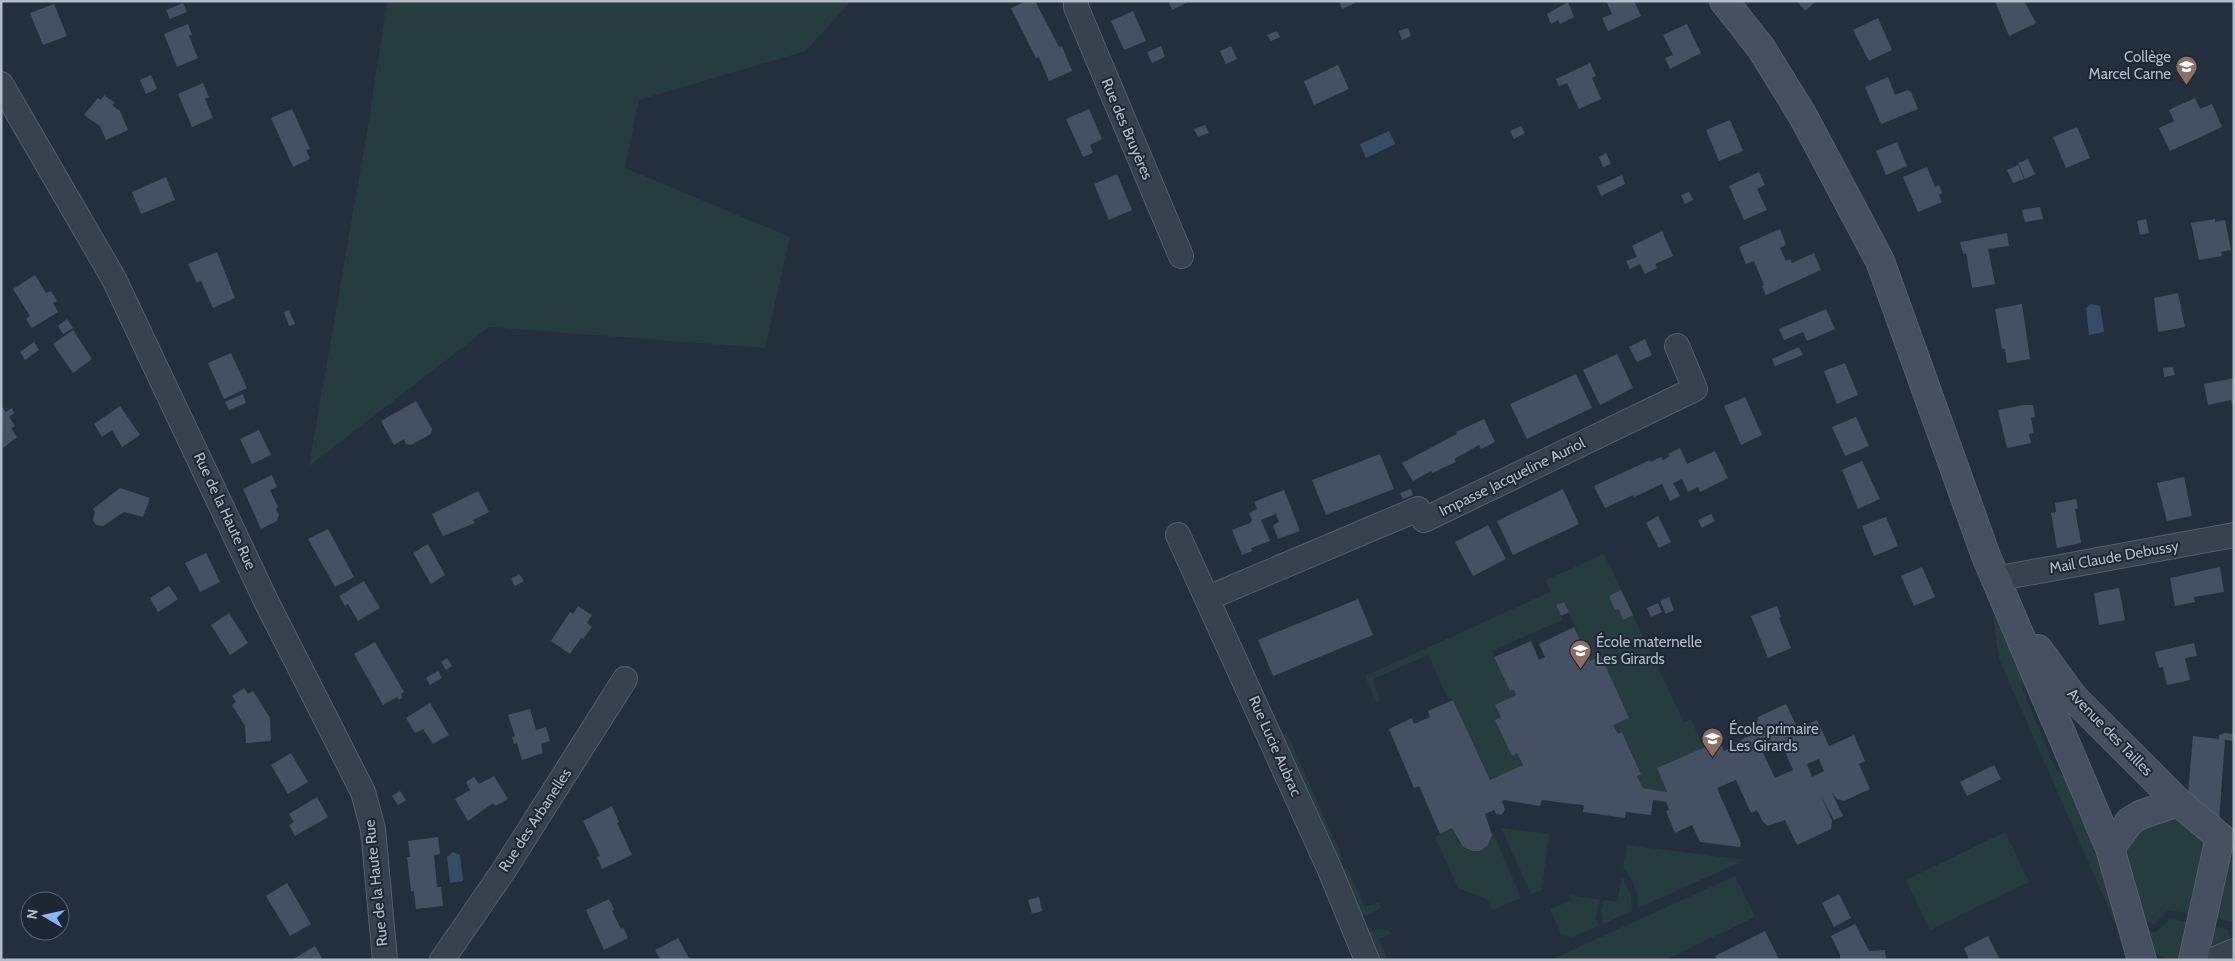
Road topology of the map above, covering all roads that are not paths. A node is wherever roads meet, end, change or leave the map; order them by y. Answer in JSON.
{"nodes":[{"id":1,"x":1076,"y":1,"type":"edge"},
{"id":2,"x":1724,"y":1,"type":"edge"},
{"id":3,"x":1,"y":84,"type":"edge"},
{"id":4,"x":1181,"y":256,"type":"dead end"},
{"id":5,"x":1677,"y":346,"type":"dead end"},
{"id":6,"x":1178,"y":535,"type":"dead end"},
{"id":7,"x":2234,"y":535,"type":"edge"},
{"id":8,"x":1995,"y":579,"type":"junction"},
{"id":9,"x":1208,"y":598,"type":"junction"},
{"id":10,"x":2011,"y":611,"type":"junction"},
{"id":11,"x":625,"y":679,"type":"dead end"},
{"id":12,"x":2178,"y":802,"type":"junction"},
{"id":13,"x":2227,"y":842,"type":"edge"},
{"id":14,"x":2110,"y":848,"type":"junction"},
{"id":15,"x":2234,"y":951,"type":"edge"},
{"id":16,"x":385,"y":960,"type":"edge"},
{"id":17,"x":442,"y":960,"type":"edge"},
{"id":18,"x":1367,"y":960,"type":"edge"},
{"id":19,"x":2142,"y":960,"type":"edge"},
{"id":20,"x":2193,"y":960,"type":"edge"},
{"id":21,"x":2213,"y":960,"type":"edge"}],
"edges":[{"from":1,"to":4,"type":"street","name":"Rue des Bruyères"},
{"from":2,"to":8,"type":"street"},
{"from":3,"to":16,"type":"street","name":"Rue de la Haute Rue"},
{"from":5,"to":9,"type":"street","name":"Impasse Jacqueline Auriol"},
{"from":6,"to":9,"type":"street","name":"Rue Lucie Aubrac"},
{"from":7,"to":8,"type":"street","name":"Mail Claude Debussy"},
{"from":8,"to":10,"type":"street"},
{"from":9,"to":18,"type":"street","name":"Rue Lucie Aubrac"},
{"from":10,"to":12,"type":"street","name":"Avenue des Tailles"},
{"from":10,"to":14,"type":"street"},
{"from":11,"to":17,"type":"street","name":"Rue des Arbanelles"},
{"from":12,"to":13,"type":"street","name":"Avenue des Tailles"},
{"from":12,"to":14,"type":"street"},
{"from":13,"to":20,"type":"street"},
{"from":14,"to":19,"type":"street"},
{"from":15,"to":21,"type":"street"}]}
